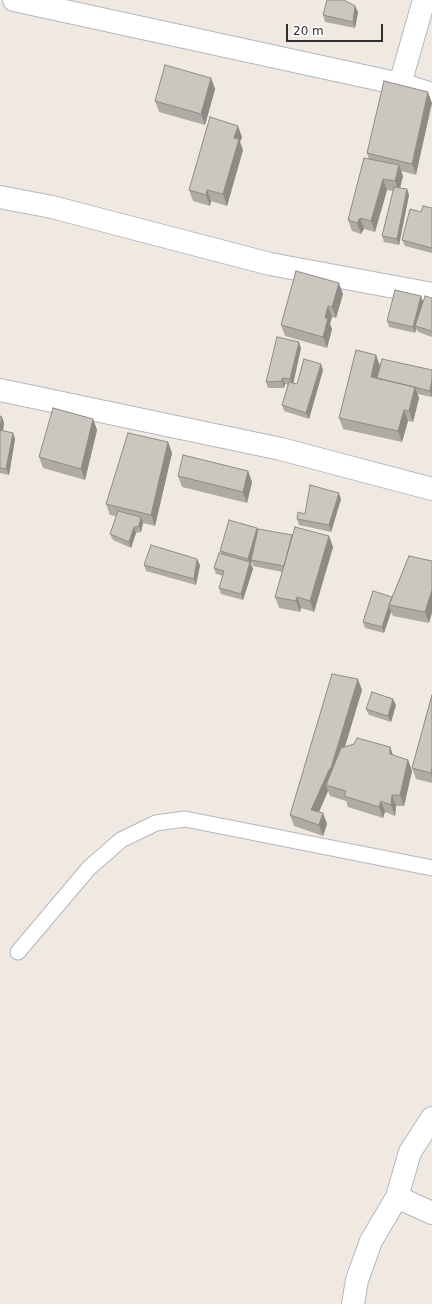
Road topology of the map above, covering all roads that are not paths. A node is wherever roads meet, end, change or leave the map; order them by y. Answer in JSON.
{"nodes":[{"id":1,"x":14,"y":0,"type":"edge"},
{"id":2,"x":424,"y":0,"type":"edge"},
{"id":3,"x":400,"y":84,"type":"junction"},
{"id":4,"x":432,"y":94,"type":"edge"},
{"id":5,"x":0,"y":197,"type":"edge"},
{"id":6,"x":432,"y":294,"type":"edge"},
{"id":7,"x":0,"y":390,"type":"edge"},
{"id":8,"x":432,"y":488,"type":"edge"},
{"id":9,"x":432,"y":868,"type":"edge"},
{"id":10,"x":18,"y":952,"type":"dead end"},
{"id":11,"x":432,"y":1118,"type":"edge"},
{"id":12,"x":397,"y":1197,"type":"junction"},
{"id":13,"x":432,"y":1213,"type":"edge"},
{"id":14,"x":353,"y":1304,"type":"edge"}],
"edges":[{"from":1,"to":3,"type":"street"},
{"from":2,"to":3,"type":"street"},
{"from":3,"to":4,"type":"street"},
{"from":5,"to":6,"type":"street"},
{"from":7,"to":8,"type":"street"},
{"from":9,"to":10,"type":"lane"},
{"from":11,"to":12,"type":"street"},
{"from":12,"to":13,"type":"street"},
{"from":12,"to":14,"type":"street"}]}
